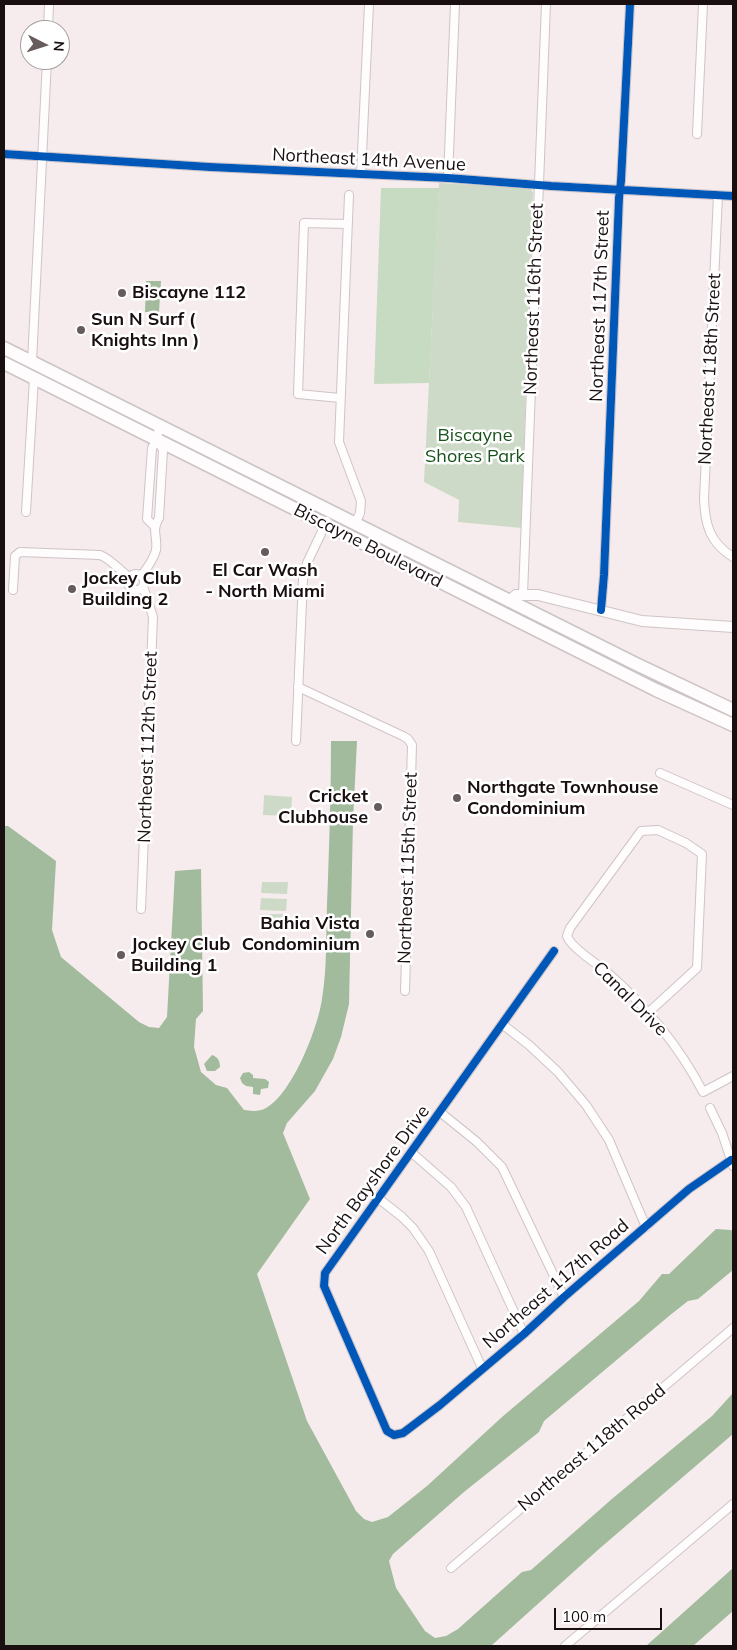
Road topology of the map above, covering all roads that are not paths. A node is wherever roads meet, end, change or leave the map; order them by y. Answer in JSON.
{"nodes":[{"id":1,"x":49,"y":4,"type":"edge"},
{"id":2,"x":370,"y":4,"type":"edge"},
{"id":3,"x":455,"y":4,"type":"edge"},
{"id":4,"x":546,"y":4,"type":"edge"},
{"id":5,"x":630,"y":4,"type":"edge"},
{"id":6,"x":703,"y":4,"type":"edge"},
{"id":7,"x":48,"y":20,"type":"edge"},
{"id":8,"x":47,"y":70,"type":"edge"},
{"id":9,"x":697,"y":134,"type":"dead end"},
{"id":10,"x":4,"y":154,"type":"edge"},
{"id":11,"x":43,"y":155,"type":"junction"},
{"id":12,"x":361,"y":174,"type":"junction"},
{"id":13,"x":448,"y":178,"type":"junction"},
{"id":14,"x":539,"y":185,"type":"junction"},
{"id":15,"x":620,"y":190,"type":"junction"},
{"id":16,"x":349,"y":195,"type":"dead end"},
{"id":17,"x":718,"y":195,"type":"junction"},
{"id":18,"x":733,"y":196,"type":"edge"},
{"id":19,"x":347,"y":224,"type":"junction"},
{"id":20,"x":4,"y":348,"type":"edge"},
{"id":21,"x":32,"y":362,"type":"junction"},
{"id":22,"x":4,"y":363,"type":"edge"},
{"id":23,"x":34,"y":378,"type":"junction"},
{"id":24,"x":340,"y":398,"type":"junction"},
{"id":25,"x":159,"y":426,"type":"junction"},
{"id":26,"x":157,"y":440,"type":"junction"},
{"id":27,"x":149,"y":499,"type":"junction"},
{"id":28,"x":160,"y":500,"type":"junction"},
{"id":29,"x":26,"y":512,"type":"dead end"},
{"id":30,"x":332,"y":512,"type":"junction"},
{"id":31,"x":355,"y":524,"type":"junction"},
{"id":32,"x":325,"y":525,"type":"junction"},
{"id":33,"x":154,"y":526,"type":"junction"},
{"id":34,"x":733,"y":557,"type":"edge"},
{"id":35,"x":142,"y":575,"type":"junction"},
{"id":36,"x":129,"y":577,"type":"junction"},
{"id":37,"x":143,"y":586,"type":"junction"},
{"id":38,"x":13,"y":590,"type":"dead end"},
{"id":39,"x":523,"y":594,"type":"junction"},
{"id":40,"x":509,"y":601,"type":"junction"},
{"id":41,"x":487,"y":606,"type":"junction"},
{"id":42,"x":601,"y":610,"type":"junction"},
{"id":43,"x":733,"y":627,"type":"edge"},
{"id":44,"x":298,"y":687,"type":"junction"},
{"id":45,"x":733,"y":710,"type":"edge"},
{"id":46,"x":733,"y":725,"type":"edge"},
{"id":47,"x":296,"y":741,"type":"dead end"},
{"id":48,"x":660,"y":773,"type":"dead end"},
{"id":49,"x":733,"y":805,"type":"edge"},
{"id":50,"x":142,"y":909,"type":"dead end"},
{"id":51,"x":554,"y":952,"type":"dead end"},
{"id":52,"x":405,"y":991,"type":"dead end"},
{"id":53,"x":649,"y":1012,"type":"junction"},
{"id":54,"x":502,"y":1024,"type":"junction"},
{"id":55,"x":733,"y":1076,"type":"edge"},
{"id":56,"x":710,"y":1108,"type":"dead end"},
{"id":57,"x":440,"y":1112,"type":"junction"},
{"id":58,"x":411,"y":1152,"type":"junction"},
{"id":59,"x":732,"y":1163,"type":"edge"},
{"id":60,"x":378,"y":1198,"type":"junction"},
{"id":61,"x":646,"y":1227,"type":"junction"},
{"id":62,"x":564,"y":1297,"type":"junction"},
{"id":63,"x":733,"y":1328,"type":"edge"},
{"id":64,"x":524,"y":1334,"type":"junction"},
{"id":65,"x":482,"y":1368,"type":"junction"},
{"id":66,"x":403,"y":1433,"type":"joint"},
{"id":67,"x":733,"y":1504,"type":"edge"},
{"id":68,"x":451,"y":1568,"type":"dead end"},
{"id":69,"x":565,"y":1646,"type":"edge"}],
"edges":[{"from":1,"to":7,"type":"street"},
{"from":2,"to":12,"type":"street"},
{"from":3,"to":13,"type":"street"},
{"from":4,"to":14,"type":"street","name":"Northeast 116th Street"},
{"from":5,"to":15,"type":"street","name":"Northeast 117th Street"},
{"from":6,"to":9,"type":"street"},
{"from":8,"to":11,"type":"street"},
{"from":10,"to":11,"type":"street","name":"Northeast 14th Avenue"},
{"from":11,"to":12,"type":"street","name":"Northeast 14th Avenue"},
{"from":11,"to":21,"type":"street"},
{"from":12,"to":13,"type":"street","name":"Northeast 14th Avenue"},
{"from":13,"to":14,"type":"street","name":"Northeast 14th Avenue"},
{"from":14,"to":15,"type":"street","name":"Northeast 14th Avenue"},
{"from":14,"to":39,"type":"street","name":"Northeast 116th Street"},
{"from":15,"to":17,"type":"street","name":"Northeast 14th Avenue"},
{"from":15,"to":42,"type":"street","name":"Northeast 117th Street"},
{"from":16,"to":19,"type":"street"},
{"from":17,"to":18,"type":"street","name":"Northeast 14th Avenue"},
{"from":17,"to":34,"type":"street","name":"Northeast 118th Street"},
{"from":19,"to":24,"type":"street"},
{"from":19,"to":24,"type":"street"},
{"from":20,"to":21,"type":"main road","name":"Biscayne Boulevard"},
{"from":21,"to":25,"type":"main road","name":"Biscayne Boulevard"},
{"from":22,"to":23,"type":"main road","name":"Biscayne Boulevard"},
{"from":23,"to":26,"type":"main road","name":"Biscayne Boulevard"},
{"from":23,"to":29,"type":"street"},
{"from":24,"to":31,"type":"street"},
{"from":25,"to":26,"type":"street"},
{"from":25,"to":30,"type":"main road","name":"Biscayne Boulevard"},
{"from":26,"to":27,"type":"street"},
{"from":26,"to":28,"type":"street"},
{"from":26,"to":32,"type":"main road","name":"Biscayne Boulevard"},
{"from":27,"to":28,"type":"street"},
{"from":27,"to":33,"type":"street"},
{"from":28,"to":33,"type":"street"},
{"from":30,"to":31,"type":"main road","name":"Biscayne Boulevard"},
{"from":30,"to":32,"type":"street"},
{"from":31,"to":40,"type":"main road","name":"Biscayne Boulevard"},
{"from":32,"to":41,"type":"main road","name":"Biscayne Boulevard"},
{"from":32,"to":44,"type":"street"},
{"from":33,"to":35,"type":"street"},
{"from":35,"to":36,"type":"street"},
{"from":35,"to":37,"type":"street"},
{"from":36,"to":37,"type":"street"},
{"from":36,"to":38,"type":"street"},
{"from":37,"to":50,"type":"street","name":"Northeast 112th Street"},
{"from":39,"to":40,"type":"street"},
{"from":39,"to":42,"type":"street"},
{"from":40,"to":41,"type":"main road"},
{"from":40,"to":45,"type":"main road","name":"Biscayne Boulevard"},
{"from":41,"to":46,"type":"main road","name":"Biscayne Boulevard"},
{"from":42,"to":43,"type":"street"},
{"from":44,"to":47,"type":"street"},
{"from":44,"to":52,"type":"street","name":"Northeast 115th Street"},
{"from":48,"to":49,"type":"street"},
{"from":51,"to":54,"type":"street","name":"North Bayshore Drive"},
{"from":53,"to":53,"type":"street","name":"Canal Drive"},
{"from":53,"to":55,"type":"street","name":"Canal Drive"},
{"from":54,"to":57,"type":"street","name":"North Bayshore Drive"},
{"from":54,"to":61,"type":"street"},
{"from":56,"to":59,"type":"street"},
{"from":57,"to":58,"type":"street","name":"North Bayshore Drive"},
{"from":57,"to":62,"type":"street"},
{"from":58,"to":60,"type":"street","name":"North Bayshore Drive"},
{"from":58,"to":64,"type":"street"},
{"from":59,"to":61,"type":"street","name":"Northeast 117th Road"},
{"from":60,"to":65,"type":"street"},
{"from":60,"to":66,"type":"street","name":"North Bayshore Drive"},
{"from":61,"to":62,"type":"street","name":"Northeast 117th Road"},
{"from":62,"to":64,"type":"street","name":"Northeast 117th Road"},
{"from":63,"to":68,"type":"street","name":"Northeast 118th Road"},
{"from":64,"to":65,"type":"street","name":"Northeast 117th Road"},
{"from":65,"to":66,"type":"street","name":"Northeast 117th Road"},
{"from":67,"to":69,"type":"street"}]}
